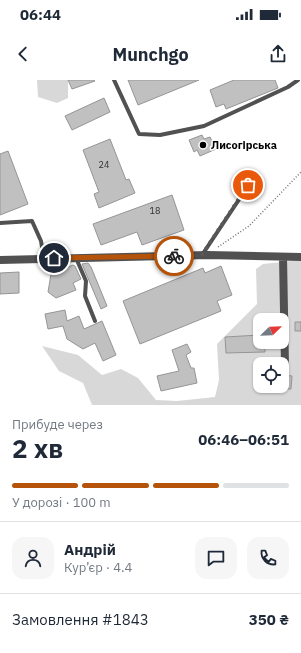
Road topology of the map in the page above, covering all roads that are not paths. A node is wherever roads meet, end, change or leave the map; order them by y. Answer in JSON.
{"nodes":[{"id":1,"x":114,"y":80,"type":"edge"},
{"id":2,"x":298,"y":80,"type":"edge"},
{"id":3,"x":256,"y":174,"type":"dead end"},
{"id":4,"x":0,"y":223,"type":"edge"},
{"id":5,"x":205,"y":255,"type":"junction"},
{"id":6,"x":283,"y":257,"type":"junction"},
{"id":7,"x":301,"y":257,"type":"edge"},
{"id":8,"x":76,"y":258,"type":"junction"},
{"id":9,"x":44,"y":259,"type":"junction"},
{"id":10,"x":0,"y":260,"type":"edge"},
{"id":11,"x":95,"y":321,"type":"dead end"},
{"id":12,"x":285,"y":357,"type":"edge"}],
"edges":[{"from":1,"to":2,"type":"lane"},
{"from":3,"to":5,"type":"lane"},
{"from":4,"to":9,"type":"lane"},
{"from":5,"to":6,"type":"street"},
{"from":5,"to":8,"type":"street"},
{"from":6,"to":7,"type":"street"},
{"from":6,"to":12,"type":"street"},
{"from":8,"to":9,"type":"street"},
{"from":8,"to":11,"type":"lane"},
{"from":9,"to":10,"type":"street"}]}
